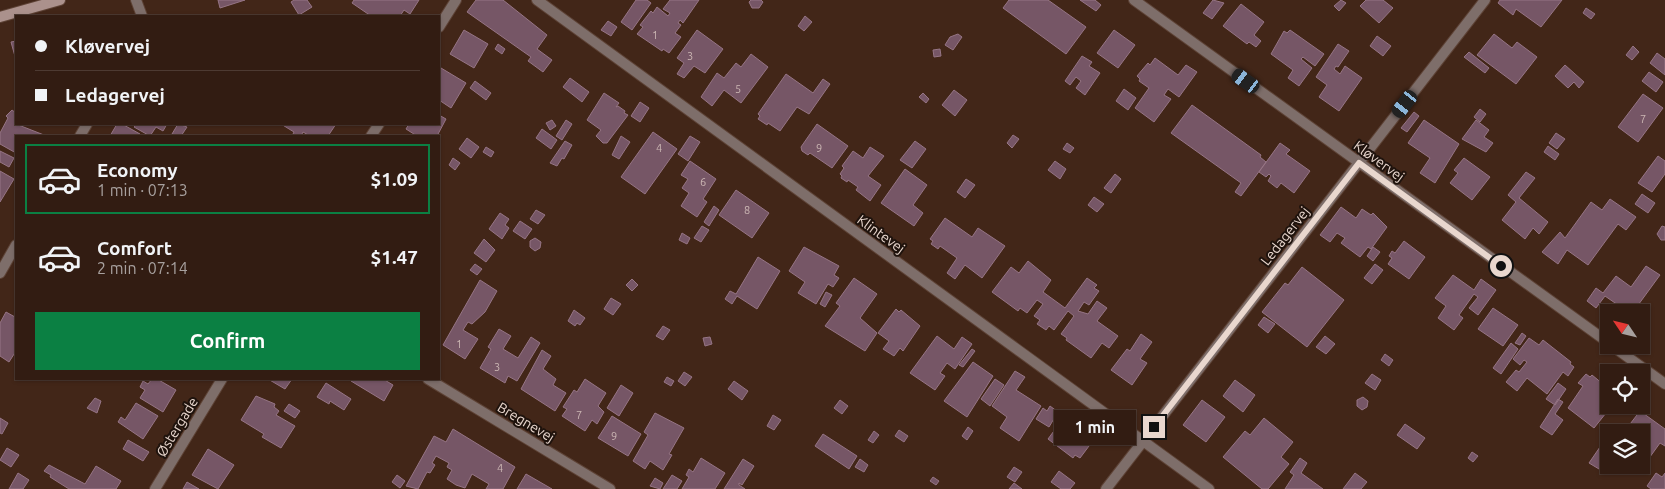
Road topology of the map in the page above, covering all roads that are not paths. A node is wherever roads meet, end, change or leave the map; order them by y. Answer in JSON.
{"nodes":[{"id":1,"x":60,"y":0,"type":"edge"},
{"id":2,"x":136,"y":0,"type":"edge"},
{"id":3,"x":456,"y":0,"type":"edge"},
{"id":4,"x":537,"y":0,"type":"edge"},
{"id":5,"x":1134,"y":0,"type":"edge"},
{"id":6,"x":1485,"y":0,"type":"edge"},
{"id":7,"x":142,"y":15,"type":"edge"},
{"id":8,"x":0,"y":17,"type":"edge"},
{"id":9,"x":440,"y":25,"type":"edge"},
{"id":10,"x":1359,"y":163,"type":"junction"},
{"id":11,"x":15,"y":247,"type":"edge"},
{"id":12,"x":0,"y":273,"type":"edge"},
{"id":13,"x":1600,"y":337,"type":"edge"},
{"id":14,"x":1624,"y":354,"type":"edge"},
{"id":15,"x":221,"y":380,"type":"edge"},
{"id":16,"x":430,"y":380,"type":"edge"},
{"id":17,"x":1665,"y":384,"type":"edge"},
{"id":18,"x":1142,"y":442,"type":"junction"},
{"id":19,"x":155,"y":489,"type":"edge"},
{"id":20,"x":610,"y":489,"type":"edge"},
{"id":21,"x":1106,"y":489,"type":"edge"},
{"id":22,"x":1209,"y":489,"type":"edge"}],
"edges":[{"from":1,"to":8,"type":"street"},
{"from":2,"to":7,"type":"street"},
{"from":3,"to":9,"type":"street"},
{"from":4,"to":18,"type":"street","name":"Klintevej"},
{"from":5,"to":10,"type":"street","name":"Kløvervej"},
{"from":6,"to":10,"type":"street","name":"Ledagervej"},
{"from":10,"to":13,"type":"street","name":"Kløvervej"},
{"from":10,"to":18,"type":"street","name":"Ledagervej"},
{"from":11,"to":12,"type":"street"},
{"from":14,"to":17,"type":"street","name":"Kløvervej"},
{"from":15,"to":19,"type":"street","name":"Østergade"},
{"from":16,"to":20,"type":"street","name":"Bregnevej"},
{"from":18,"to":21,"type":"street","name":"Ledagervej"},
{"from":18,"to":22,"type":"street","name":"Klintevej"}]}
